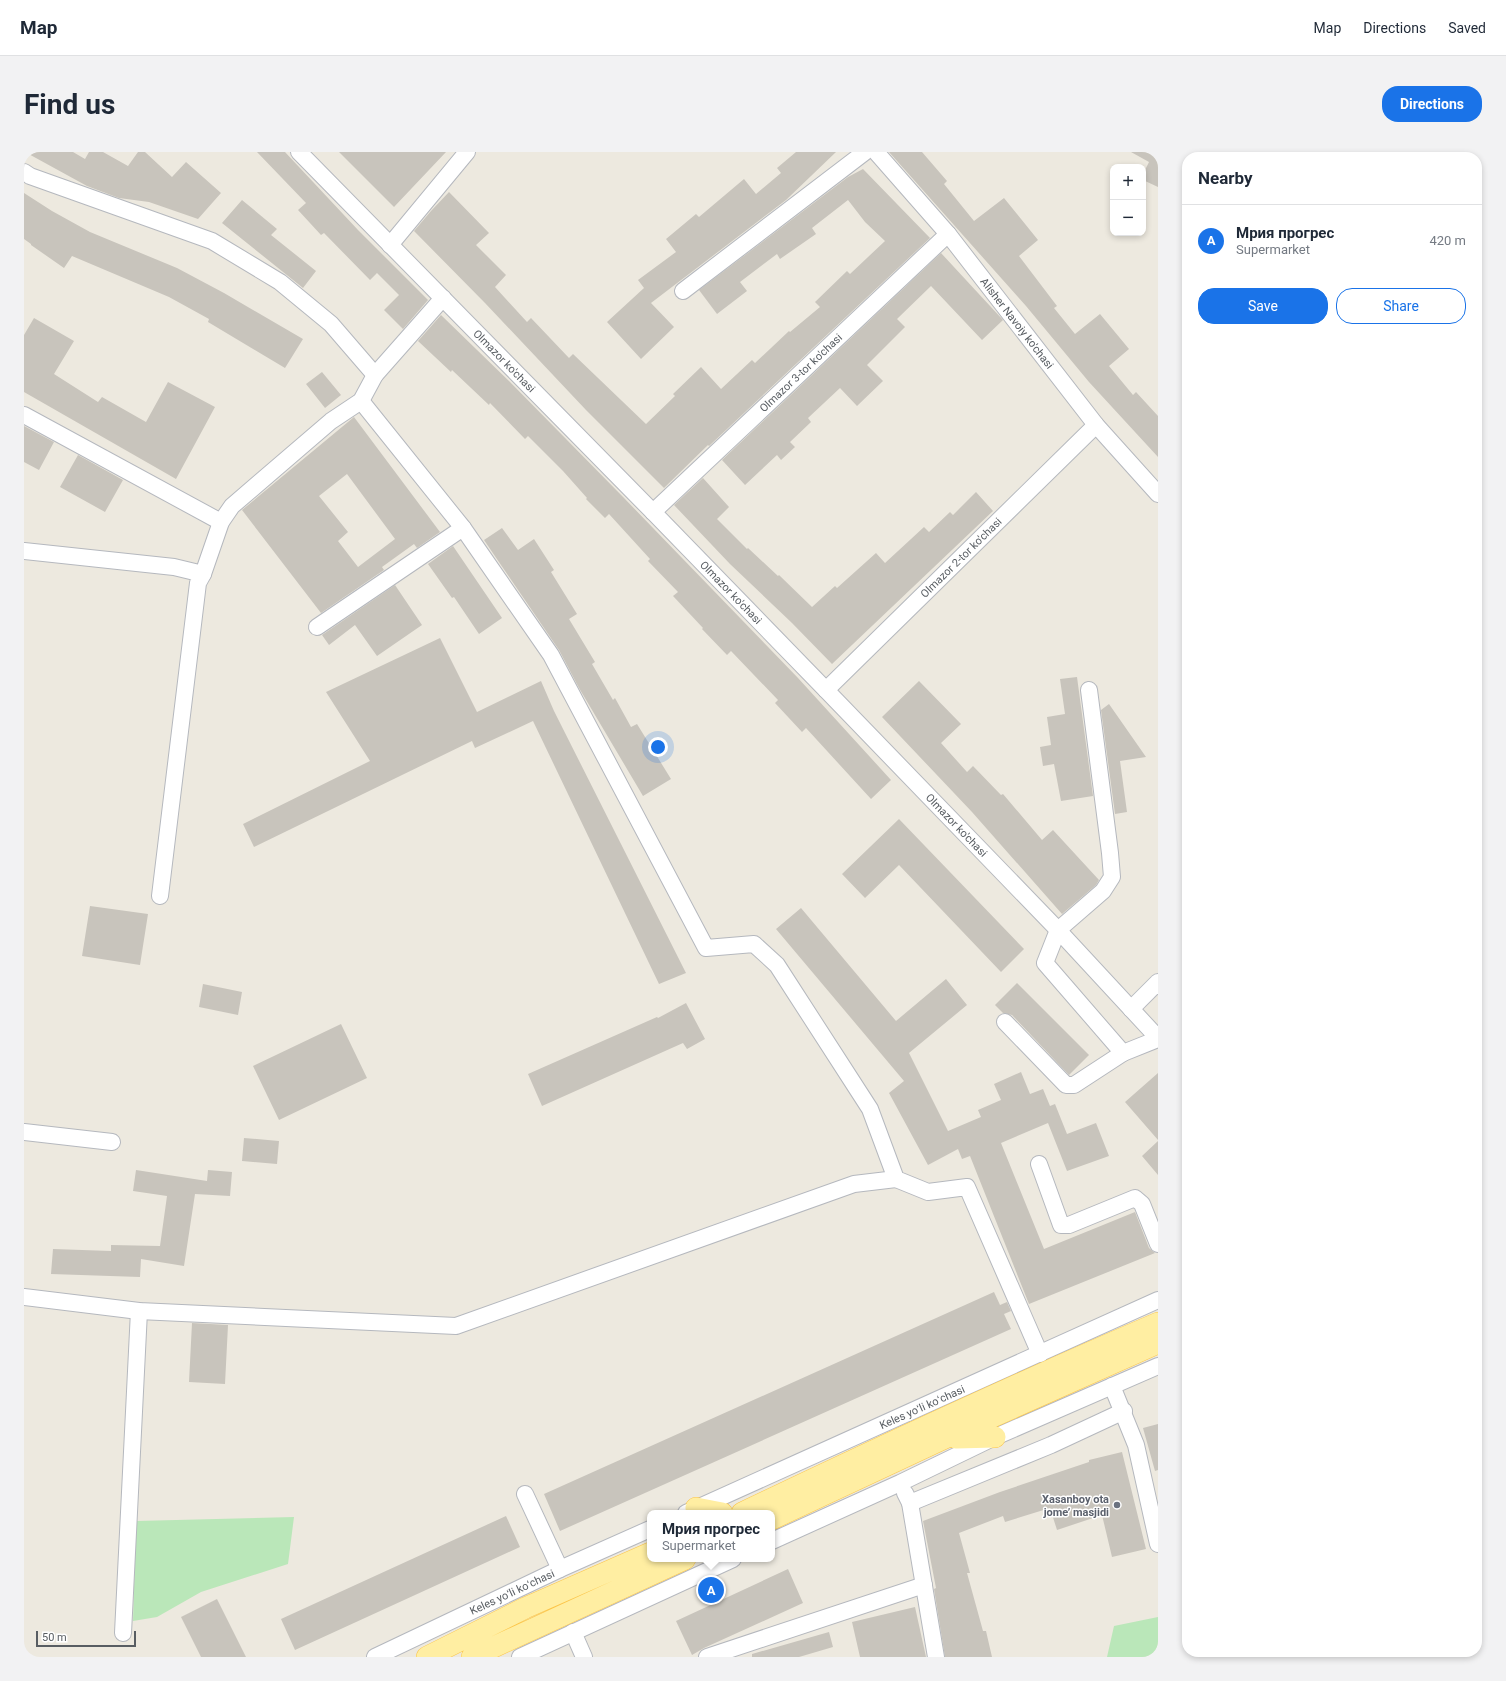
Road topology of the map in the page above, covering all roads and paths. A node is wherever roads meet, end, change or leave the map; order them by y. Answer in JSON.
{"nodes":[{"id":1,"x":299,"y":152,"type":"edge"},
{"id":2,"x":467,"y":152,"type":"edge"},
{"id":3,"x":866,"y":152,"type":"edge"},
{"id":4,"x":876,"y":152,"type":"edge"},
{"id":5,"x":24,"y":172,"type":"edge"},
{"id":6,"x":948,"y":234,"type":"junction"},
{"id":7,"x":390,"y":245,"type":"junction"},
{"id":8,"x":683,"y":291,"type":"dead end"},
{"id":9,"x":443,"y":298,"type":"junction"},
{"id":10,"x":375,"y":376,"type":"junction"},
{"id":11,"x":361,"y":401,"type":"junction"},
{"id":12,"x":24,"y":415,"type":"edge"},
{"id":13,"x":1096,"y":425,"type":"junction"},
{"id":14,"x":1158,"y":494,"type":"edge"},
{"id":15,"x":653,"y":512,"type":"junction"},
{"id":16,"x":221,"y":522,"type":"junction"},
{"id":17,"x":463,"y":528,"type":"junction"},
{"id":18,"x":24,"y":551,"type":"edge"},
{"id":19,"x":203,"y":574,"type":"junction"},
{"id":20,"x":317,"y":627,"type":"dead end"},
{"id":21,"x":826,"y":690,"type":"junction"},
{"id":22,"x":1089,"y":690,"type":"dead end"},
{"id":23,"x":160,"y":896,"type":"dead end"},
{"id":24,"x":1058,"y":930,"type":"junction"},
{"id":25,"x":1158,"y":982,"type":"edge"},
{"id":26,"x":1131,"y":1009,"type":"junction"},
{"id":27,"x":1005,"y":1022,"type":"dead end"},
{"id":28,"x":1158,"y":1039,"type":"edge"},
{"id":29,"x":1123,"y":1053,"type":"junction"},
{"id":30,"x":24,"y":1132,"type":"edge"},
{"id":31,"x":112,"y":1142,"type":"dead end"},
{"id":32,"x":1039,"y":1164,"type":"dead end"},
{"id":33,"x":896,"y":1179,"type":"junction"},
{"id":34,"x":1158,"y":1244,"type":"edge"},
{"id":35,"x":24,"y":1297,"type":"edge"},
{"id":36,"x":1158,"y":1300,"type":"edge"},
{"id":37,"x":139,"y":1311,"type":"junction"},
{"id":38,"x":1158,"y":1323,"type":"edge"},
{"id":39,"x":1158,"y":1343,"type":"edge"},
{"id":40,"x":1040,"y":1354,"type":"junction"},
{"id":41,"x":1158,"y":1366,"type":"edge"},
{"id":42,"x":1112,"y":1386,"type":"junction"},
{"id":43,"x":1124,"y":1411,"type":"junction"},
{"id":44,"x":995,"y":1437,"type":"junction"},
{"id":45,"x":945,"y":1438,"type":"junction"},
{"id":46,"x":900,"y":1483,"type":"junction"},
{"id":47,"x":525,"y":1494,"type":"dead end"},
{"id":48,"x":910,"y":1503,"type":"junction"},
{"id":49,"x":693,"y":1510,"type":"edge"},
{"id":50,"x":748,"y":1510,"type":"edge"},
{"id":51,"x":775,"y":1518,"type":"edge"},
{"id":52,"x":647,"y":1530,"type":"edge"},
{"id":53,"x":775,"y":1540,"type":"edge"},
{"id":54,"x":1158,"y":1544,"type":"edge"},
{"id":55,"x":647,"y":1555,"type":"edge"},
{"id":56,"x":678,"y":1562,"type":"edge"},
{"id":57,"x":726,"y":1562,"type":"edge"},
{"id":58,"x":560,"y":1569,"type":"junction"},
{"id":59,"x":924,"y":1585,"type":"junction"},
{"id":60,"x":573,"y":1632,"type":"junction"},
{"id":61,"x":123,"y":1633,"type":"dead end"},
{"id":62,"x":375,"y":1657,"type":"edge"},
{"id":63,"x":427,"y":1657,"type":"edge"},
{"id":64,"x":472,"y":1657,"type":"edge"},
{"id":65,"x":520,"y":1657,"type":"edge"},
{"id":66,"x":584,"y":1657,"type":"edge"},
{"id":67,"x":707,"y":1657,"type":"edge"},
{"id":68,"x":936,"y":1657,"type":"edge"}],
"edges":[{"from":1,"to":7,"type":"street","name":"Olmazor ko'chasi"},
{"from":2,"to":7,"type":"street"},
{"from":3,"to":8,"type":"street"},
{"from":4,"to":6,"type":"street","name":"Alisher Navoiy ko'chasi"},
{"from":5,"to":10,"type":"street"},
{"from":6,"to":13,"type":"street","name":"Alisher Navoiy ko'chasi"},
{"from":6,"to":15,"type":"street","name":"Olmazor 3-tor ko'chasi"},
{"from":7,"to":9,"type":"street","name":"Olmazor ko'chasi"},
{"from":9,"to":10,"type":"street"},
{"from":9,"to":15,"type":"street","name":"Olmazor ko'chasi"},
{"from":10,"to":11,"type":"street"},
{"from":11,"to":16,"type":"street"},
{"from":11,"to":17,"type":"street"},
{"from":12,"to":16,"type":"street"},
{"from":13,"to":14,"type":"street","name":"Alisher Navoiy ko'chasi"},
{"from":13,"to":21,"type":"street","name":"Olmazor 2-tor ko'chasi"},
{"from":15,"to":21,"type":"street","name":"Olmazor ko'chasi"},
{"from":16,"to":19,"type":"street"},
{"from":17,"to":20,"type":"street"},
{"from":17,"to":33,"type":"street"},
{"from":18,"to":19,"type":"street"},
{"from":19,"to":23,"type":"street"},
{"from":21,"to":24,"type":"street","name":"Olmazor ko'chasi"},
{"from":22,"to":24,"type":"street"},
{"from":24,"to":26,"type":"street","name":"Olmazor ko'chasi"},
{"from":24,"to":29,"type":"street"},
{"from":25,"to":26,"type":"street"},
{"from":26,"to":28,"type":"street","name":"Olmazor ko'chasi"},
{"from":27,"to":29,"type":"street"},
{"from":28,"to":29,"type":"street"},
{"from":30,"to":31,"type":"street"},
{"from":32,"to":34,"type":"street"},
{"from":33,"to":37,"type":"street"},
{"from":33,"to":40,"type":"street"},
{"from":35,"to":37,"type":"street"},
{"from":36,"to":40,"type":"street","name":"Keles yoʻli koʻchasi"},
{"from":37,"to":61,"type":"street"},
{"from":38,"to":50,"type":"main road","name":"Keles yoʻli koʻchasi"},
{"from":39,"to":45,"type":"main road"},
{"from":40,"to":49,"type":"street","name":"Keles yoʻli koʻchasi"},
{"from":41,"to":42,"type":"street"},
{"from":42,"to":43,"type":"street"},
{"from":42,"to":44,"type":"street"},
{"from":43,"to":48,"type":"street"},
{"from":43,"to":54,"type":"street"},
{"from":44,"to":45,"type":"main road"},
{"from":44,"to":46,"type":"street"},
{"from":45,"to":51,"type":"main road"},
{"from":46,"to":48,"type":"street"},
{"from":46,"to":53,"type":"street"},
{"from":47,"to":58,"type":"street"},
{"from":48,"to":59,"type":"street"},
{"from":52,"to":58,"type":"street","name":"Keles yoʻli koʻchasi"},
{"from":55,"to":63,"type":"main road","name":"Keles yoʻli koʻchasi"},
{"from":56,"to":64,"type":"main road"},
{"from":57,"to":60,"type":"street"},
{"from":58,"to":62,"type":"street","name":"Keles yoʻli koʻchasi"},
{"from":59,"to":67,"type":"street"},
{"from":59,"to":68,"type":"street"},
{"from":60,"to":65,"type":"street"},
{"from":60,"to":66,"type":"street"}]}
